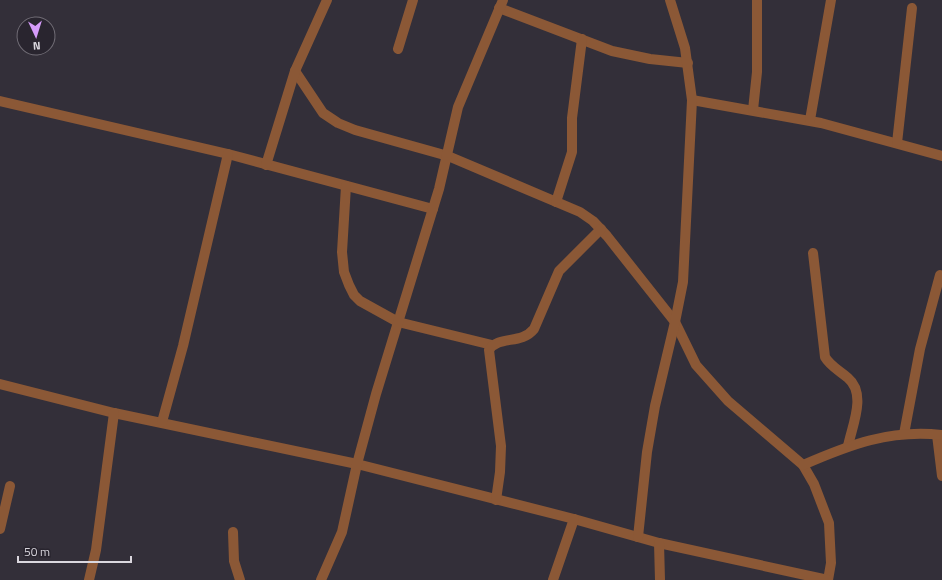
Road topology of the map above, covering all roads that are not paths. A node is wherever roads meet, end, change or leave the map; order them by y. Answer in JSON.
{"nodes":[{"id":1,"x":327,"y":0,"type":"edge"},
{"id":2,"x":413,"y":0,"type":"edge"},
{"id":3,"x":670,"y":0,"type":"edge"},
{"id":4,"x":757,"y":0,"type":"edge"},
{"id":5,"x":831,"y":0,"type":"edge"},
{"id":6,"x":501,"y":4,"type":"edge"},
{"id":7,"x":912,"y":8,"type":"dead end"},
{"id":8,"x":582,"y":39,"type":"junction"},
{"id":9,"x":398,"y":49,"type":"dead end"},
{"id":10,"x":688,"y":62,"type":"junction"},
{"id":11,"x":295,"y":71,"type":"junction"},
{"id":12,"x":692,"y":100,"type":"junction"},
{"id":13,"x":0,"y":101,"type":"edge"},
{"id":14,"x":753,"y":110,"type":"junction"},
{"id":15,"x":810,"y":120,"type":"junction"},
{"id":16,"x":897,"y":143,"type":"junction"},
{"id":17,"x":228,"y":154,"type":"junction"},
{"id":18,"x":448,"y":156,"type":"junction"},
{"id":19,"x":942,"y":156,"type":"edge"},
{"id":20,"x":266,"y":164,"type":"junction"},
{"id":21,"x":346,"y":186,"type":"junction"},
{"id":22,"x":556,"y":202,"type":"junction"},
{"id":23,"x":433,"y":209,"type":"junction"},
{"id":24,"x":601,"y":229,"type":"junction"},
{"id":25,"x":813,"y":253,"type":"dead end"},
{"id":26,"x":940,"y":275,"type":"dead end"},
{"id":27,"x":398,"y":322,"type":"junction"},
{"id":28,"x":675,"y":322,"type":"junction"},
{"id":29,"x":492,"y":345,"type":"junction"},
{"id":30,"x":0,"y":384,"type":"edge"},
{"id":31,"x":114,"y":413,"type":"junction"},
{"id":32,"x":162,"y":422,"type":"junction"},
{"id":33,"x":904,"y":434,"type":"junction"},
{"id":34,"x":939,"y":435,"type":"edge"},
{"id":35,"x":848,"y":446,"type":"junction"},
{"id":36,"x":357,"y":464,"type":"junction"},
{"id":37,"x":803,"y":465,"type":"junction"},
{"id":38,"x":942,"y":476,"type":"edge"},
{"id":39,"x":10,"y":486,"type":"dead end"},
{"id":40,"x":496,"y":500,"type":"junction"},
{"id":41,"x":574,"y":519,"type":"junction"},
{"id":42,"x":0,"y":529,"type":"edge"},
{"id":43,"x":233,"y":532,"type":"dead end"},
{"id":44,"x":638,"y":537,"type":"junction"},
{"id":45,"x":659,"y":542,"type":"junction"},
{"id":46,"x":89,"y":580,"type":"edge"},
{"id":47,"x":240,"y":580,"type":"edge"},
{"id":48,"x":321,"y":580,"type":"edge"},
{"id":49,"x":553,"y":580,"type":"edge"},
{"id":50,"x":660,"y":580,"type":"edge"},
{"id":51,"x":828,"y":580,"type":"edge"}],
"edges":[{"from":1,"to":11,"type":"street"},
{"from":2,"to":9,"type":"street"},
{"from":3,"to":10,"type":"street"},
{"from":4,"to":14,"type":"street"},
{"from":5,"to":15,"type":"street"},
{"from":6,"to":8,"type":"street"},
{"from":6,"to":18,"type":"street"},
{"from":7,"to":16,"type":"street"},
{"from":8,"to":10,"type":"street"},
{"from":8,"to":22,"type":"street"},
{"from":10,"to":12,"type":"street"},
{"from":11,"to":18,"type":"street"},
{"from":11,"to":20,"type":"street"},
{"from":12,"to":14,"type":"street"},
{"from":12,"to":28,"type":"street"},
{"from":13,"to":17,"type":"street"},
{"from":14,"to":15,"type":"street"},
{"from":15,"to":16,"type":"street"},
{"from":16,"to":19,"type":"street"},
{"from":17,"to":20,"type":"street"},
{"from":17,"to":32,"type":"street"},
{"from":18,"to":22,"type":"street"},
{"from":18,"to":23,"type":"street"},
{"from":20,"to":21,"type":"street"},
{"from":21,"to":23,"type":"street"},
{"from":21,"to":27,"type":"street"},
{"from":22,"to":24,"type":"street"},
{"from":23,"to":27,"type":"street"},
{"from":24,"to":28,"type":"street"},
{"from":24,"to":29,"type":"street"},
{"from":25,"to":35,"type":"street"},
{"from":26,"to":33,"type":"street"},
{"from":27,"to":29,"type":"street"},
{"from":27,"to":36,"type":"street"},
{"from":28,"to":37,"type":"street"},
{"from":28,"to":44,"type":"street"},
{"from":29,"to":40,"type":"street"},
{"from":30,"to":31,"type":"street"},
{"from":31,"to":32,"type":"street"},
{"from":31,"to":46,"type":"street"},
{"from":32,"to":36,"type":"street"},
{"from":33,"to":34,"type":"street"},
{"from":33,"to":35,"type":"street"},
{"from":34,"to":38,"type":"street"},
{"from":35,"to":37,"type":"street"},
{"from":36,"to":40,"type":"street"},
{"from":36,"to":48,"type":"street"},
{"from":37,"to":51,"type":"street"},
{"from":39,"to":42,"type":"street"},
{"from":40,"to":41,"type":"street"},
{"from":41,"to":44,"type":"street"},
{"from":41,"to":49,"type":"street"},
{"from":43,"to":47,"type":"street"},
{"from":44,"to":45,"type":"street"},
{"from":45,"to":50,"type":"street"},
{"from":45,"to":51,"type":"street"}]}
